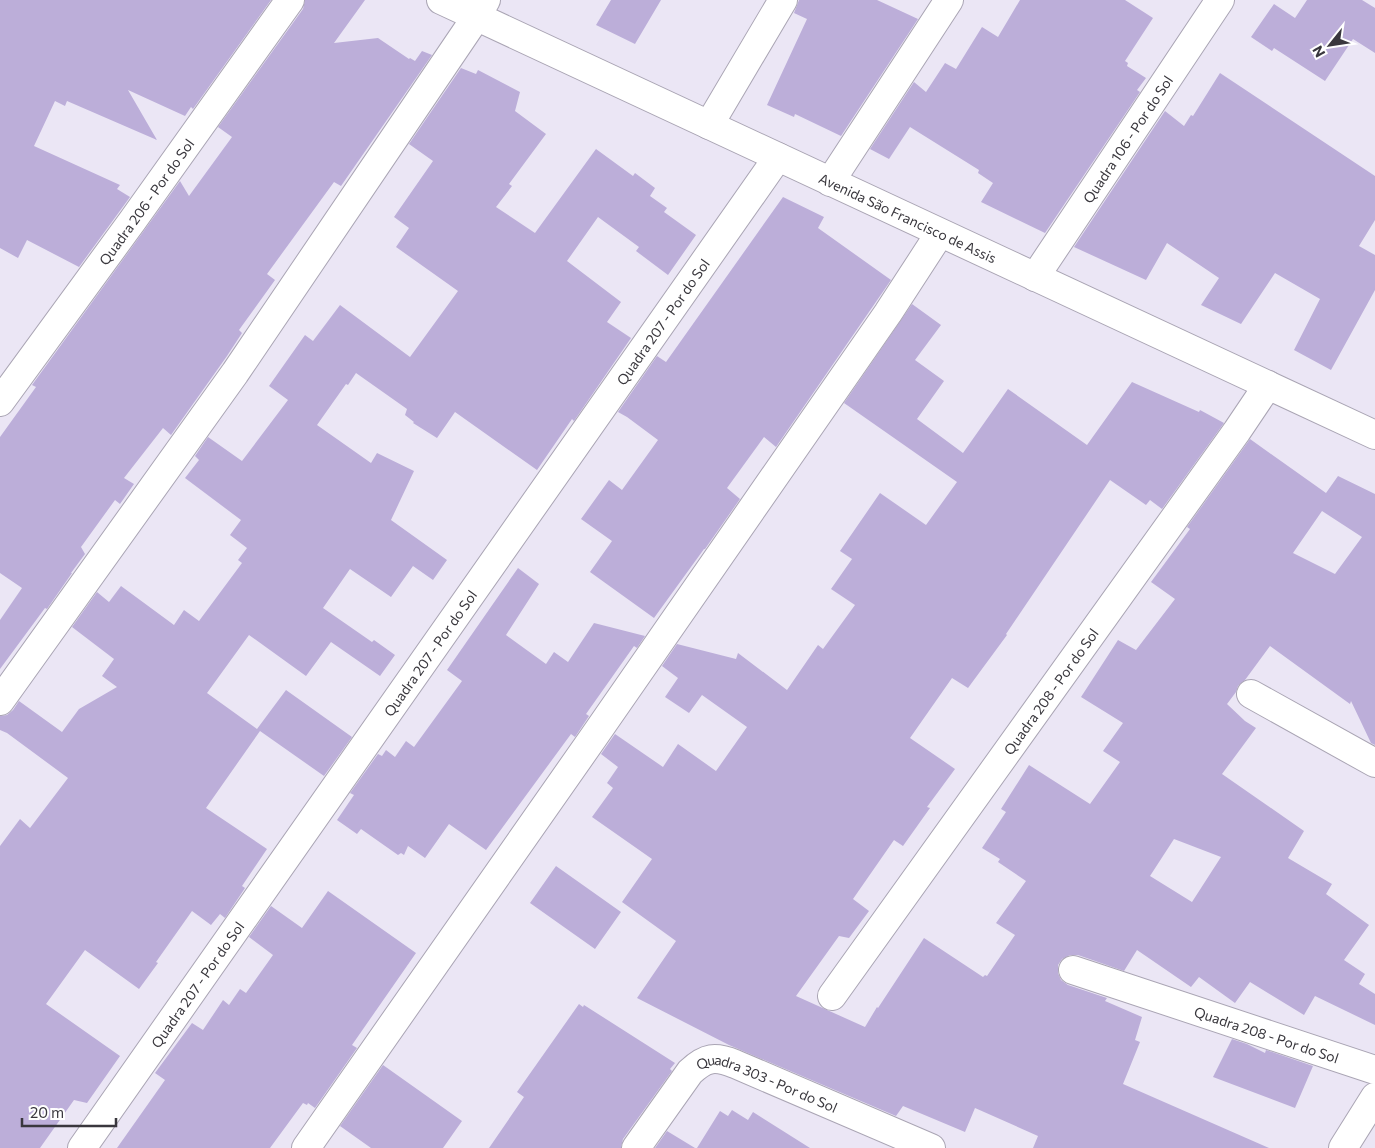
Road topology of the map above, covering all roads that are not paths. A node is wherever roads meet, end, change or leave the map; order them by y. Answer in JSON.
{"nodes":[{"id":1,"x":290,"y":0,"type":"edge"},
{"id":2,"x":441,"y":0,"type":"edge"},
{"id":3,"x":783,"y":0,"type":"edge"},
{"id":4,"x":950,"y":0,"type":"edge"},
{"id":5,"x":1220,"y":0,"type":"edge"},
{"id":6,"x":481,"y":8,"type":"edge"},
{"id":7,"x":709,"y":125,"type":"junction"},
{"id":8,"x":778,"y":157,"type":"junction"},
{"id":9,"x":830,"y":182,"type":"junction"},
{"id":10,"x":940,"y":233,"type":"junction"},
{"id":11,"x":1035,"y":277,"type":"junction"},
{"id":12,"x":1268,"y":386,"type":"junction"},
{"id":13,"x":0,"y":402,"type":"edge"},
{"id":14,"x":1375,"y":436,"type":"edge"},
{"id":15,"x":1251,"y":694,"type":"dead end"},
{"id":16,"x":0,"y":701,"type":"edge"},
{"id":17,"x":1375,"y":763,"type":"edge"},
{"id":18,"x":1073,"y":970,"type":"dead end"},
{"id":19,"x":832,"y":996,"type":"dead end"},
{"id":20,"x":1375,"y":1070,"type":"edge"},
{"id":21,"x":1375,"y":1097,"type":"edge"},
{"id":22,"x":82,"y":1148,"type":"edge"},
{"id":23,"x":306,"y":1148,"type":"edge"},
{"id":24,"x":636,"y":1148,"type":"edge"},
{"id":25,"x":931,"y":1148,"type":"edge"},
{"id":26,"x":1343,"y":1148,"type":"edge"}],
"edges":[{"from":1,"to":13,"type":"street","name":"Quadra 206 - Por do Sol"},
{"from":2,"to":6,"type":"street","name":"Avenida São Francisco de Assis"},
{"from":3,"to":7,"type":"street"},
{"from":4,"to":9,"type":"street"},
{"from":5,"to":11,"type":"street","name":"Quadra 106 - Por do Sol"},
{"from":6,"to":7,"type":"street","name":"Avenida São Francisco de Assis"},
{"from":6,"to":16,"type":"street"},
{"from":7,"to":8,"type":"street","name":"Avenida São Francisco de Assis"},
{"from":8,"to":9,"type":"street","name":"Avenida São Francisco de Assis"},
{"from":8,"to":22,"type":"street","name":"Quadra 207 - Por do Sol"},
{"from":9,"to":10,"type":"street","name":"Avenida São Francisco de Assis"},
{"from":10,"to":11,"type":"street","name":"Avenida São Francisco de Assis"},
{"from":10,"to":23,"type":"street"},
{"from":11,"to":12,"type":"street","name":"Avenida São Francisco de Assis"},
{"from":12,"to":14,"type":"street","name":"Avenida São Francisco de Assis"},
{"from":12,"to":19,"type":"street","name":"Quadra 208 - Por do Sol"},
{"from":15,"to":17,"type":"street"},
{"from":18,"to":20,"type":"street","name":"Quadra 208 - Por do Sol"},
{"from":21,"to":26,"type":"street"},
{"from":24,"to":25,"type":"street","name":"Quadra 303 - Por do Sol"}]}
